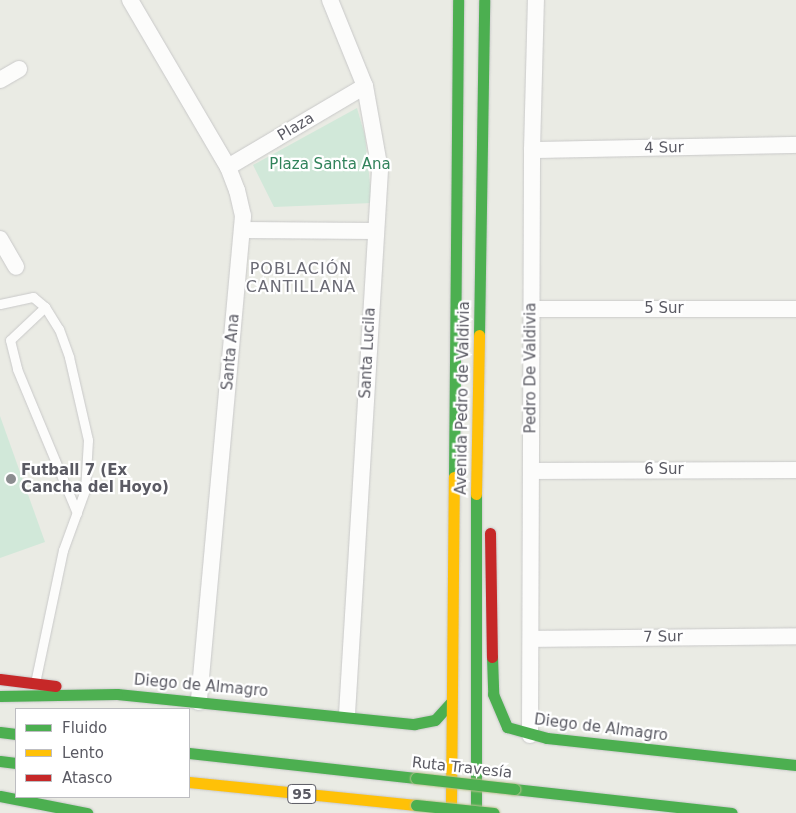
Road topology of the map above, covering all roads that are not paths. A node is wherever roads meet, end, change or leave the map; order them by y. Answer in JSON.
{"nodes":[{"id":1,"x":130,"y":0,"type":"edge"},
{"id":2,"x":330,"y":0,"type":"edge"},
{"id":3,"x":458,"y":0,"type":"edge"},
{"id":4,"x":484,"y":0,"type":"edge"},
{"id":5,"x":536,"y":0,"type":"edge"},
{"id":6,"x":19,"y":69,"type":"dead end"},
{"id":7,"x":0,"y":80,"type":"edge"},
{"id":8,"x":365,"y":86,"type":"junction"},
{"id":9,"x":796,"y":145,"type":"edge"},
{"id":10,"x":532,"y":150,"type":"junction"},
{"id":11,"x":228,"y":168,"type":"junction"},
{"id":12,"x":242,"y":230,"type":"junction"},
{"id":13,"x":376,"y":230,"type":"junction"},
{"id":14,"x":0,"y":238,"type":"edge"},
{"id":15,"x":16,"y":267,"type":"dead end"},
{"id":16,"x":0,"y":304,"type":"edge"},
{"id":17,"x":45,"y":307,"type":"junction"},
{"id":18,"x":532,"y":309,"type":"junction"},
{"id":19,"x":796,"y":309,"type":"edge"},
{"id":20,"x":477,"y":448,"type":"junction"},
{"id":21,"x":531,"y":470,"type":"junction"},
{"id":22,"x":796,"y":470,"type":"edge"},
{"id":23,"x":76,"y":513,"type":"junction"},
{"id":24,"x":796,"y":636,"type":"edge"},
{"id":25,"x":531,"y":639,"type":"junction"},
{"id":26,"x":0,"y":679,"type":"edge"},
{"id":27,"x":35,"y":683,"type":"junction"},
{"id":28,"x":117,"y":694,"type":"junction"},
{"id":29,"x":0,"y":696,"type":"edge"},
{"id":30,"x":199,"y":702,"type":"junction"},
{"id":31,"x":451,"y":702,"type":"junction"},
{"id":32,"x":347,"y":714,"type":"junction"},
{"id":33,"x":0,"y":732,"type":"edge"},
{"id":34,"x":15,"y":734,"type":"edge"},
{"id":35,"x":530,"y":736,"type":"junction"},
{"id":36,"x":190,"y":753,"type":"edge"},
{"id":37,"x":0,"y":762,"type":"edge"},
{"id":38,"x":15,"y":763,"type":"edge"},
{"id":39,"x":796,"y":765,"type":"edge"},
{"id":40,"x":190,"y":782,"type":"edge"},
{"id":41,"x":0,"y":796,"type":"edge"},
{"id":42,"x":87,"y":813,"type":"edge"},
{"id":43,"x":451,"y":813,"type":"edge"},
{"id":44,"x":476,"y":813,"type":"edge"},
{"id":45,"x":494,"y":813,"type":"edge"},
{"id":46,"x":732,"y":813,"type":"edge"}],
"edges":[{"from":1,"to":11,"type":"street","name":"Santa Ana"},
{"from":2,"to":8,"type":"street","name":"Santa Lucila"},
{"from":3,"to":31,"type":"main road","name":"Avenida Pedro de Valdivia"},
{"from":4,"to":20,"type":"main road","name":"Avenida Pedro de Valdivia"},
{"from":5,"to":10,"type":"street","name":"Pedro De Valdivia"},
{"from":6,"to":7,"type":"street"},
{"from":8,"to":11,"type":"street","name":"Plaza"},
{"from":8,"to":13,"type":"street","name":"Santa Lucila"},
{"from":9,"to":10,"type":"street","name":"4 Sur"},
{"from":10,"to":18,"type":"street","name":"Pedro De Valdivia"},
{"from":11,"to":12,"type":"street","name":"Santa Ana"},
{"from":12,"to":13,"type":"street"},
{"from":12,"to":30,"type":"street","name":"Santa Ana"},
{"from":13,"to":32,"type":"street","name":"Santa Lucila"},
{"from":14,"to":15,"type":"street"},
{"from":16,"to":17,"type":"lane"},
{"from":17,"to":23,"type":"lane"},
{"from":17,"to":23,"type":"lane"},
{"from":18,"to":19,"type":"street","name":"5 Sur"},
{"from":18,"to":21,"type":"street","name":"Pedro De Valdivia"},
{"from":20,"to":35,"type":"main road","name":"Diego de Almagro"},
{"from":20,"to":44,"type":"main road","name":"Avenida Pedro de Valdivia"},
{"from":21,"to":22,"type":"street","name":"6 Sur"},
{"from":21,"to":25,"type":"street","name":"Pedro De Valdivia"},
{"from":23,"to":27,"type":"lane"},
{"from":24,"to":25,"type":"street","name":"7 Sur"},
{"from":25,"to":35,"type":"street","name":"Pedro De Valdivia"},
{"from":26,"to":27,"type":"main road","name":"Diego de Almagro"},
{"from":27,"to":28,"type":"main road","name":"Diego de Almagro"},
{"from":28,"to":29,"type":"main road"},
{"from":28,"to":30,"type":"main road","name":"Diego de Almagro"},
{"from":30,"to":32,"type":"main road","name":"Diego de Almagro"},
{"from":31,"to":32,"type":"main road","name":"Diego de Almagro"},
{"from":31,"to":43,"type":"main road","name":"Avenida Pedro de Valdivia"},
{"from":33,"to":34,"type":"main road"},
{"from":35,"to":39,"type":"main road","name":"Diego de Almagro"},
{"from":36,"to":46,"type":"main road","name":"Ruta Travesía","number":"95","bridge":true},
{"from":37,"to":38,"type":"main road"},
{"from":40,"to":45,"type":"main road","number":"95","bridge":true},
{"from":41,"to":42,"type":"main road"}]}
